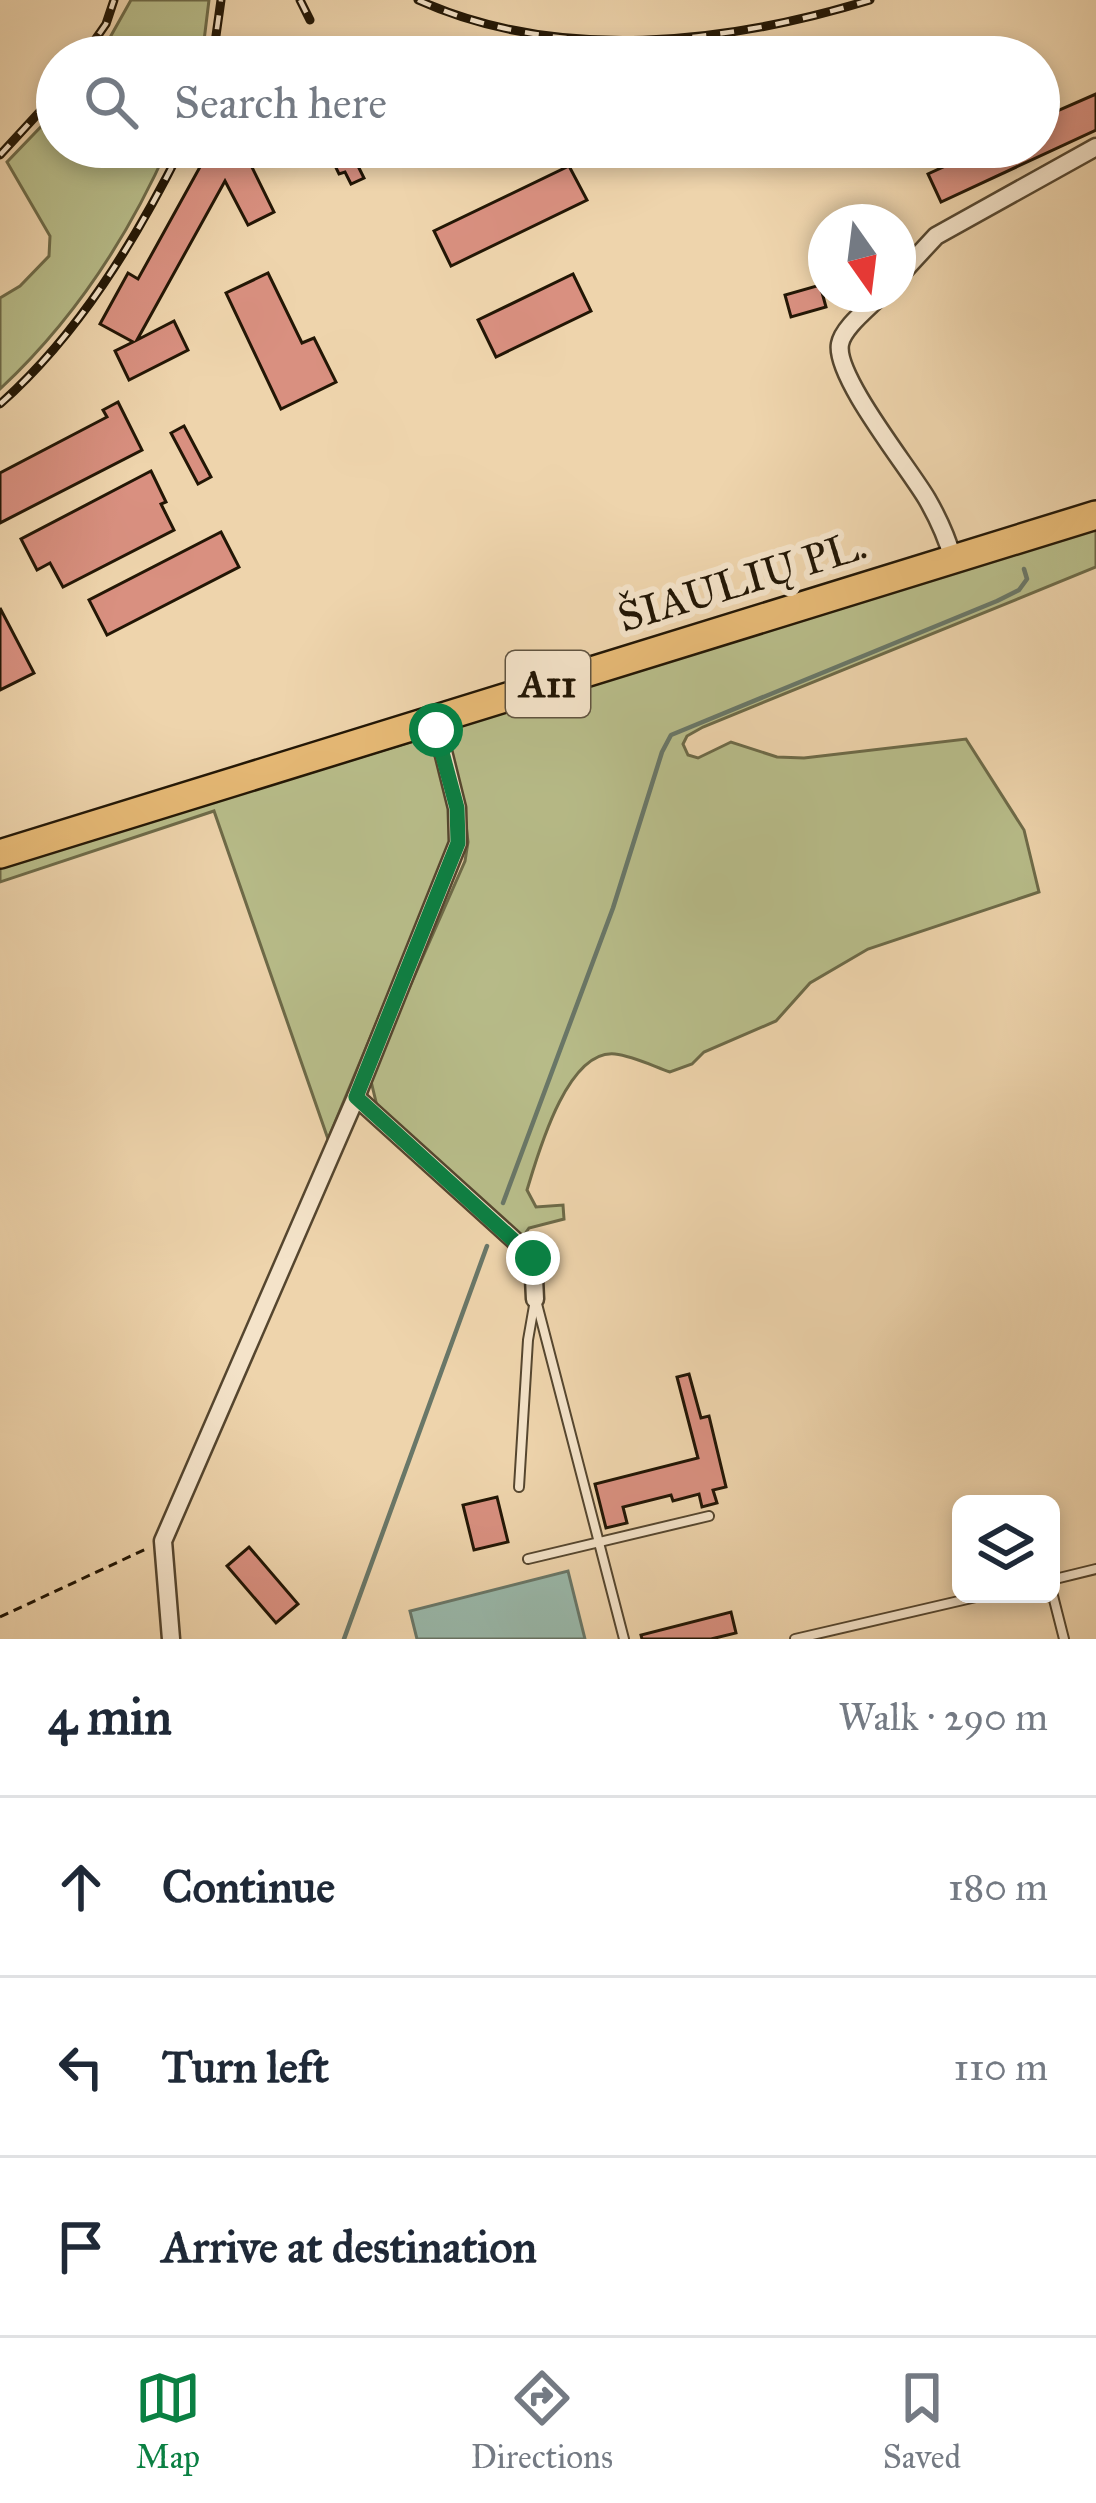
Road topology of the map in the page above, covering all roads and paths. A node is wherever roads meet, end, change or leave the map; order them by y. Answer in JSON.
{"nodes":[{"id":1,"x":1096,"y":147,"type":"edge"},
{"id":2,"x":1060,"y":167,"type":"edge"},
{"id":3,"x":1058,"y":168,"type":"edge"},
{"id":4,"x":916,"y":258,"type":"edge"},
{"id":5,"x":865,"y":312,"type":"edge"},
{"id":6,"x":1096,"y":515,"type":"edge"},
{"id":7,"x":953,"y":559,"type":"junction"},
{"id":8,"x":435,"y":719,"type":"junction"},
{"id":9,"x":0,"y":854,"type":"edge"},
{"id":10,"x":356,"y":1097,"type":"junction"},
{"id":11,"x":535,"y":1299,"type":"junction"},
{"id":12,"x":519,"y":1487,"type":"dead end"},
{"id":13,"x":709,"y":1516,"type":"dead end"},
{"id":14,"x":164,"y":1540,"type":"junction"},
{"id":15,"x":599,"y":1542,"type":"junction"},
{"id":16,"x":528,"y":1559,"type":"dead end"},
{"id":17,"x":1096,"y":1569,"type":"edge"},
{"id":18,"x":1060,"y":1581,"type":"edge"},
{"id":19,"x":952,"y":1602,"type":"edge"},
{"id":20,"x":1055,"y":1603,"type":"edge"},
{"id":21,"x":0,"y":1618,"type":"edge"},
{"id":22,"x":171,"y":1639,"type":"edge"},
{"id":23,"x":624,"y":1639,"type":"edge"},
{"id":24,"x":795,"y":1639,"type":"edge"},
{"id":25,"x":1064,"y":1639,"type":"edge"}],
"edges":[{"from":1,"to":2,"type":"street"},
{"from":3,"to":4,"type":"street"},
{"from":5,"to":7,"type":"street"},
{"from":6,"to":7,"type":"highway","name":"ŠIAULIŲ PL.","number":"A11"},
{"from":7,"to":8,"type":"highway","name":"ŠIAULIŲ PL.","number":"A11"},
{"from":8,"to":9,"type":"highway","name":"ŠIAULIŲ PL.","number":"A11"},
{"from":8,"to":10,"type":"street"},
{"from":10,"to":11,"type":"street"},
{"from":10,"to":14,"type":"street"},
{"from":11,"to":12,"type":"lane"},
{"from":11,"to":15,"type":"lane"},
{"from":13,"to":15,"type":"lane"},
{"from":14,"to":21,"type":"path"},
{"from":14,"to":22,"type":"street"},
{"from":15,"to":16,"type":"lane"},
{"from":15,"to":23,"type":"lane"},
{"from":17,"to":18,"type":"lane"},
{"from":19,"to":24,"type":"lane"},
{"from":20,"to":25,"type":"lane"}]}
